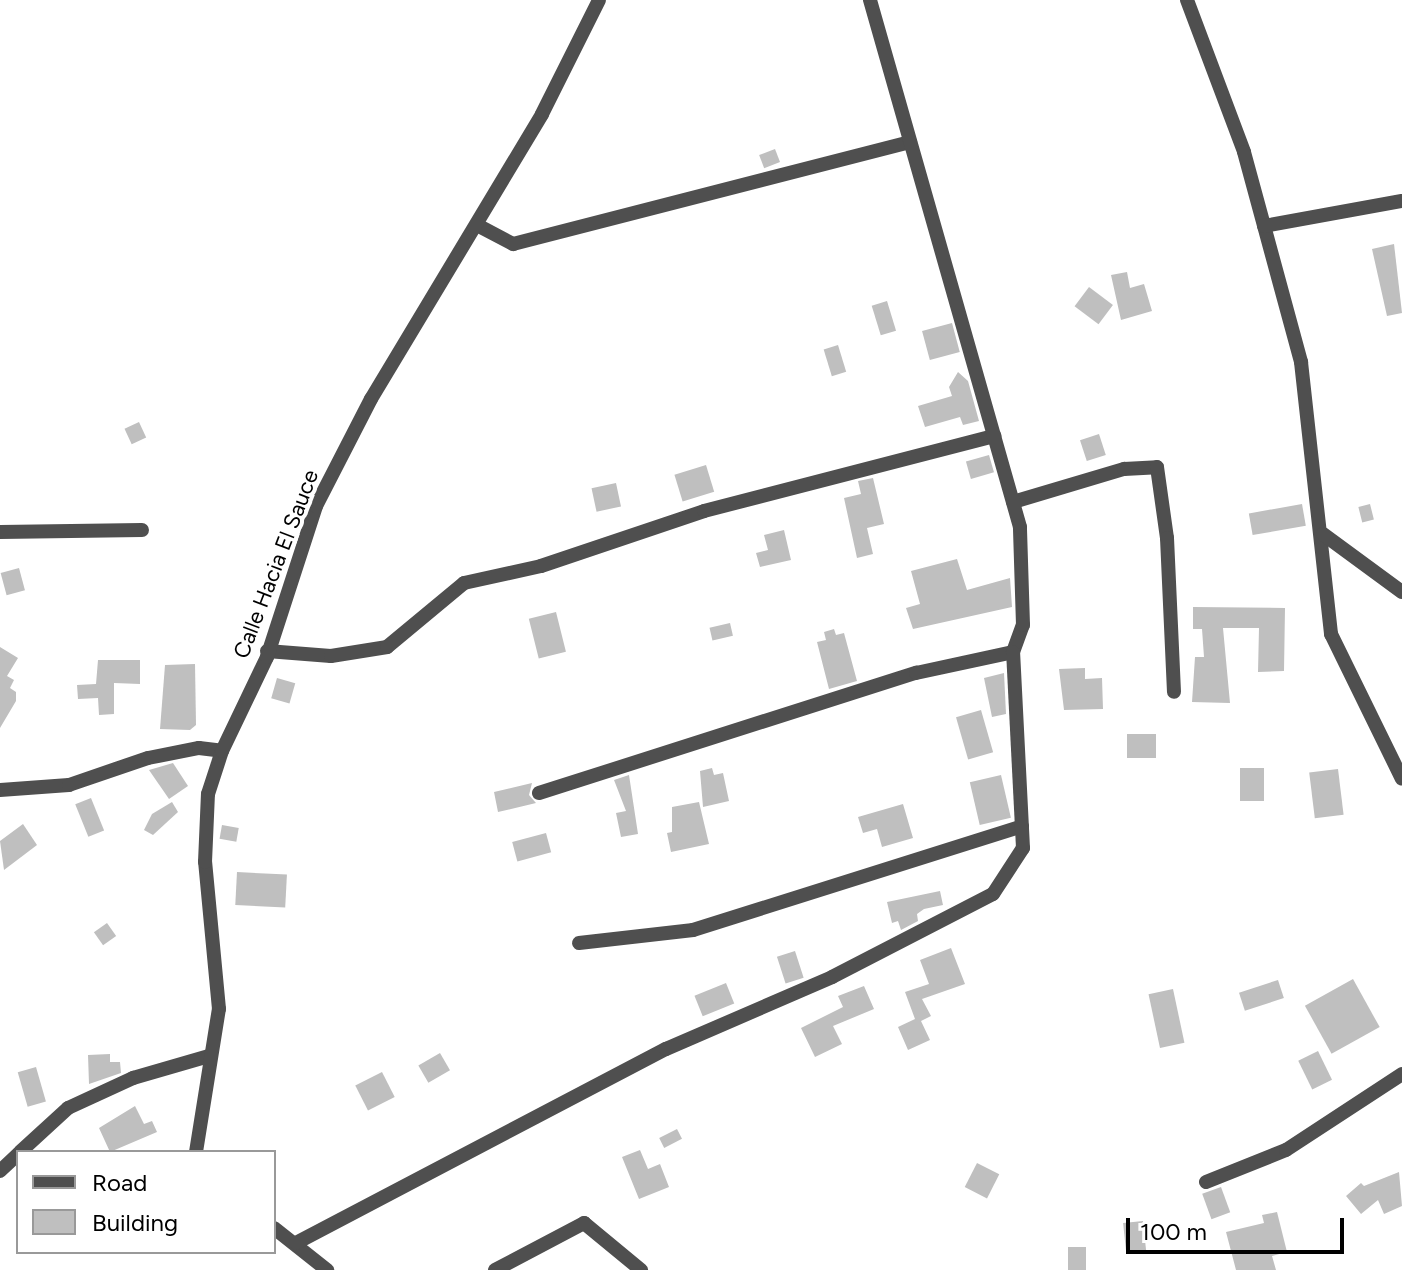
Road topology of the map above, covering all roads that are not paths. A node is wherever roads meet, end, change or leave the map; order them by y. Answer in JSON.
{"nodes":[{"id":1,"x":599,"y":0,"type":"edge"},
{"id":2,"x":870,"y":0,"type":"edge"},
{"id":3,"x":1191,"y":2,"type":"edge"},
{"id":4,"x":910,"y":142,"type":"junction"},
{"id":5,"x":1402,"y":201,"type":"edge"},
{"id":6,"x":477,"y":225,"type":"junction"},
{"id":7,"x":1264,"y":226,"type":"junction"},
{"id":8,"x":994,"y":436,"type":"junction"},
{"id":9,"x":1013,"y":502,"type":"junction"},
{"id":10,"x":142,"y":530,"type":"dead end"},
{"id":11,"x":0,"y":532,"type":"edge"},
{"id":12,"x":1323,"y":534,"type":"junction"},
{"id":13,"x":1402,"y":592,"type":"edge"},
{"id":14,"x":267,"y":651,"type":"junction"},
{"id":15,"x":1013,"y":652,"type":"junction"},
{"id":16,"x":1174,"y":692,"type":"dead end"},
{"id":17,"x":222,"y":751,"type":"junction"},
{"id":18,"x":1402,"y":779,"type":"edge"},
{"id":19,"x":0,"y":790,"type":"edge"},
{"id":20,"x":539,"y":793,"type":"dead end"},
{"id":21,"x":1022,"y":826,"type":"junction"},
{"id":22,"x":579,"y":943,"type":"dead end"},
{"id":23,"x":209,"y":1056,"type":"junction"},
{"id":24,"x":1402,"y":1074,"type":"edge"},
{"id":25,"x":22,"y":1150,"type":"edge"},
{"id":26,"x":196,"y":1150,"type":"edge"},
{"id":27,"x":16,"y":1156,"type":"edge"},
{"id":28,"x":0,"y":1171,"type":"edge"},
{"id":29,"x":1206,"y":1182,"type":"dead end"},
{"id":30,"x":276,"y":1229,"type":"edge"},
{"id":31,"x":296,"y":1243,"type":"junction"},
{"id":32,"x":327,"y":1270,"type":"edge"},
{"id":33,"x":495,"y":1270,"type":"edge"},
{"id":34,"x":641,"y":1270,"type":"edge"}],
"edges":[{"from":1,"to":6,"type":"street","name":"Calle Hacia El Sauce"},
{"from":2,"to":4,"type":"street"},
{"from":3,"to":7,"type":"street"},
{"from":4,"to":6,"type":"street"},
{"from":4,"to":8,"type":"street"},
{"from":5,"to":7,"type":"street"},
{"from":6,"to":14,"type":"street","name":"Calle Hacia El Sauce"},
{"from":7,"to":12,"type":"street"},
{"from":8,"to":9,"type":"street"},
{"from":8,"to":14,"type":"street"},
{"from":9,"to":15,"type":"street"},
{"from":9,"to":16,"type":"street"},
{"from":10,"to":11,"type":"street"},
{"from":12,"to":13,"type":"street"},
{"from":12,"to":18,"type":"street"},
{"from":14,"to":17,"type":"street","name":"Calle Hacia El Sauce"},
{"from":15,"to":20,"type":"street"},
{"from":15,"to":21,"type":"street"},
{"from":17,"to":19,"type":"street"},
{"from":17,"to":23,"type":"street","name":"Calle Hacia El Sauce"},
{"from":21,"to":22,"type":"street"},
{"from":21,"to":31,"type":"street"},
{"from":23,"to":25,"type":"street"},
{"from":23,"to":26,"type":"street","name":"Calle Hacia El Sauce"},
{"from":24,"to":29,"type":"street"},
{"from":27,"to":28,"type":"street"},
{"from":30,"to":31,"type":"street"},
{"from":31,"to":32,"type":"street"},
{"from":33,"to":34,"type":"street"}]}
